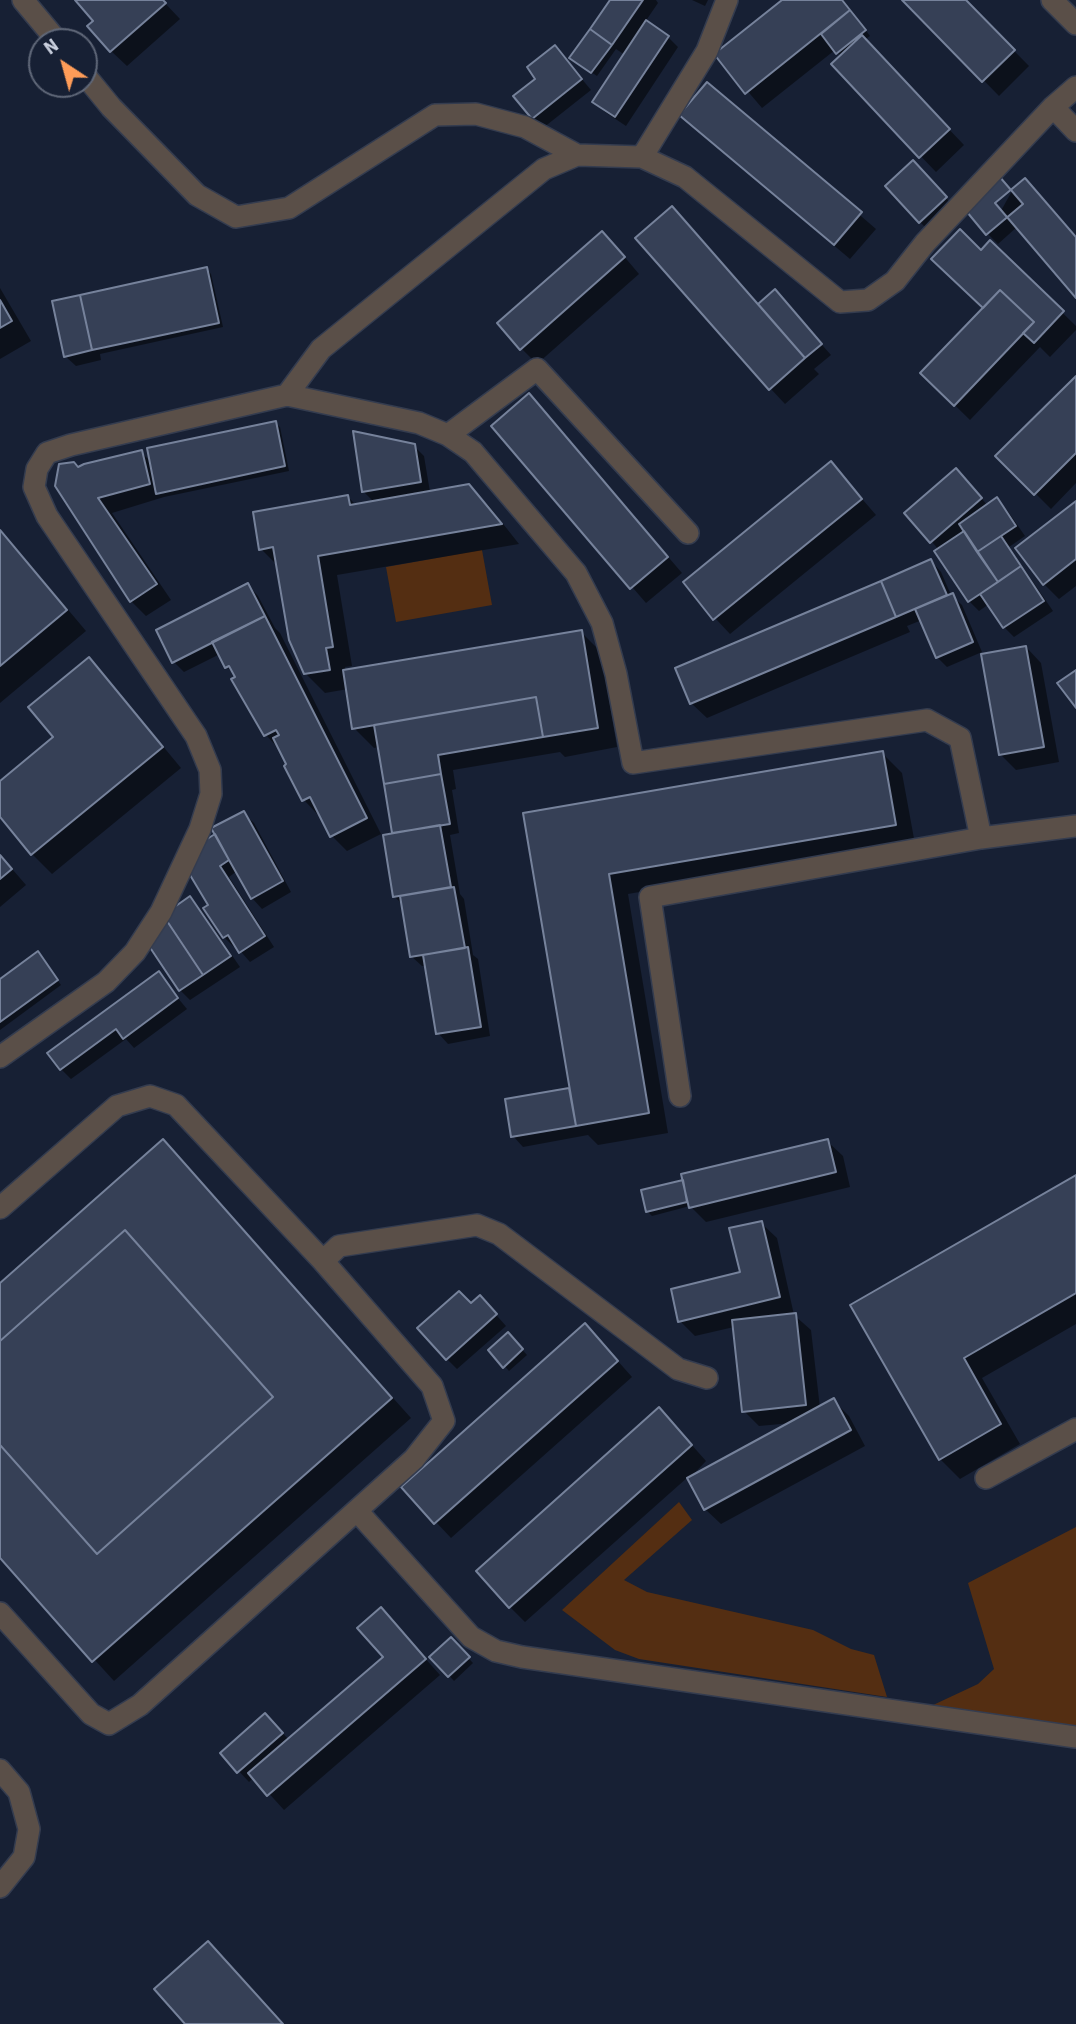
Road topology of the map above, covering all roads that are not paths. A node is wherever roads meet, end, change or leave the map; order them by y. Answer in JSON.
{"nodes":[{"id":1,"x":23,"y":0,"type":"edge"},
{"id":2,"x":727,"y":0,"type":"edge"},
{"id":3,"x":1052,"y":0,"type":"edge"},
{"id":4,"x":1076,"y":24,"type":"edge"},
{"id":5,"x":46,"y":28,"type":"edge"},
{"id":6,"x":1076,"y":87,"type":"edge"},
{"id":7,"x":98,"y":91,"type":"edge"},
{"id":8,"x":1053,"y":107,"type":"junction"},
{"id":9,"x":1076,"y":131,"type":"edge"},
{"id":10,"x":577,"y":155,"type":"junction"},
{"id":11,"x":642,"y":157,"type":"junction"},
{"id":12,"x":287,"y":395,"type":"junction"},
{"id":13,"x":449,"y":435,"type":"junction"},
{"id":14,"x":688,"y":533,"type":"dead end"},
{"id":15,"x":1076,"y":826,"type":"edge"},
{"id":16,"x":981,"y":838,"type":"junction"},
{"id":17,"x":0,"y":1057,"type":"edge"},
{"id":18,"x":680,"y":1096,"type":"dead end"},
{"id":19,"x":0,"y":1208,"type":"edge"},
{"id":20,"x":323,"y":1261,"type":"junction"},
{"id":21,"x":707,"y":1378,"type":"dead end"},
{"id":22,"x":1076,"y":1429,"type":"edge"},
{"id":23,"x":986,"y":1478,"type":"dead end"},
{"id":24,"x":358,"y":1512,"type":"junction"},
{"id":25,"x":0,"y":1613,"type":"edge"},
{"id":26,"x":1076,"y":1737,"type":"edge"},
{"id":27,"x":0,"y":1770,"type":"edge"},
{"id":28,"x":0,"y":1887,"type":"edge"}],
"edges":[{"from":1,"to":5,"type":"street"},
{"from":2,"to":11,"type":"street"},
{"from":3,"to":4,"type":"street"},
{"from":6,"to":8,"type":"street"},
{"from":7,"to":10,"type":"street"},
{"from":8,"to":9,"type":"street"},
{"from":8,"to":11,"type":"street"},
{"from":10,"to":11,"type":"street"},
{"from":10,"to":12,"type":"street"},
{"from":12,"to":13,"type":"street"},
{"from":12,"to":17,"type":"street"},
{"from":13,"to":14,"type":"street"},
{"from":13,"to":16,"type":"street"},
{"from":15,"to":16,"type":"street"},
{"from":16,"to":18,"type":"street"},
{"from":19,"to":20,"type":"street"},
{"from":20,"to":21,"type":"street"},
{"from":20,"to":24,"type":"street"},
{"from":22,"to":23,"type":"street"},
{"from":24,"to":25,"type":"street"},
{"from":24,"to":26,"type":"street"},
{"from":27,"to":28,"type":"street"}]}
